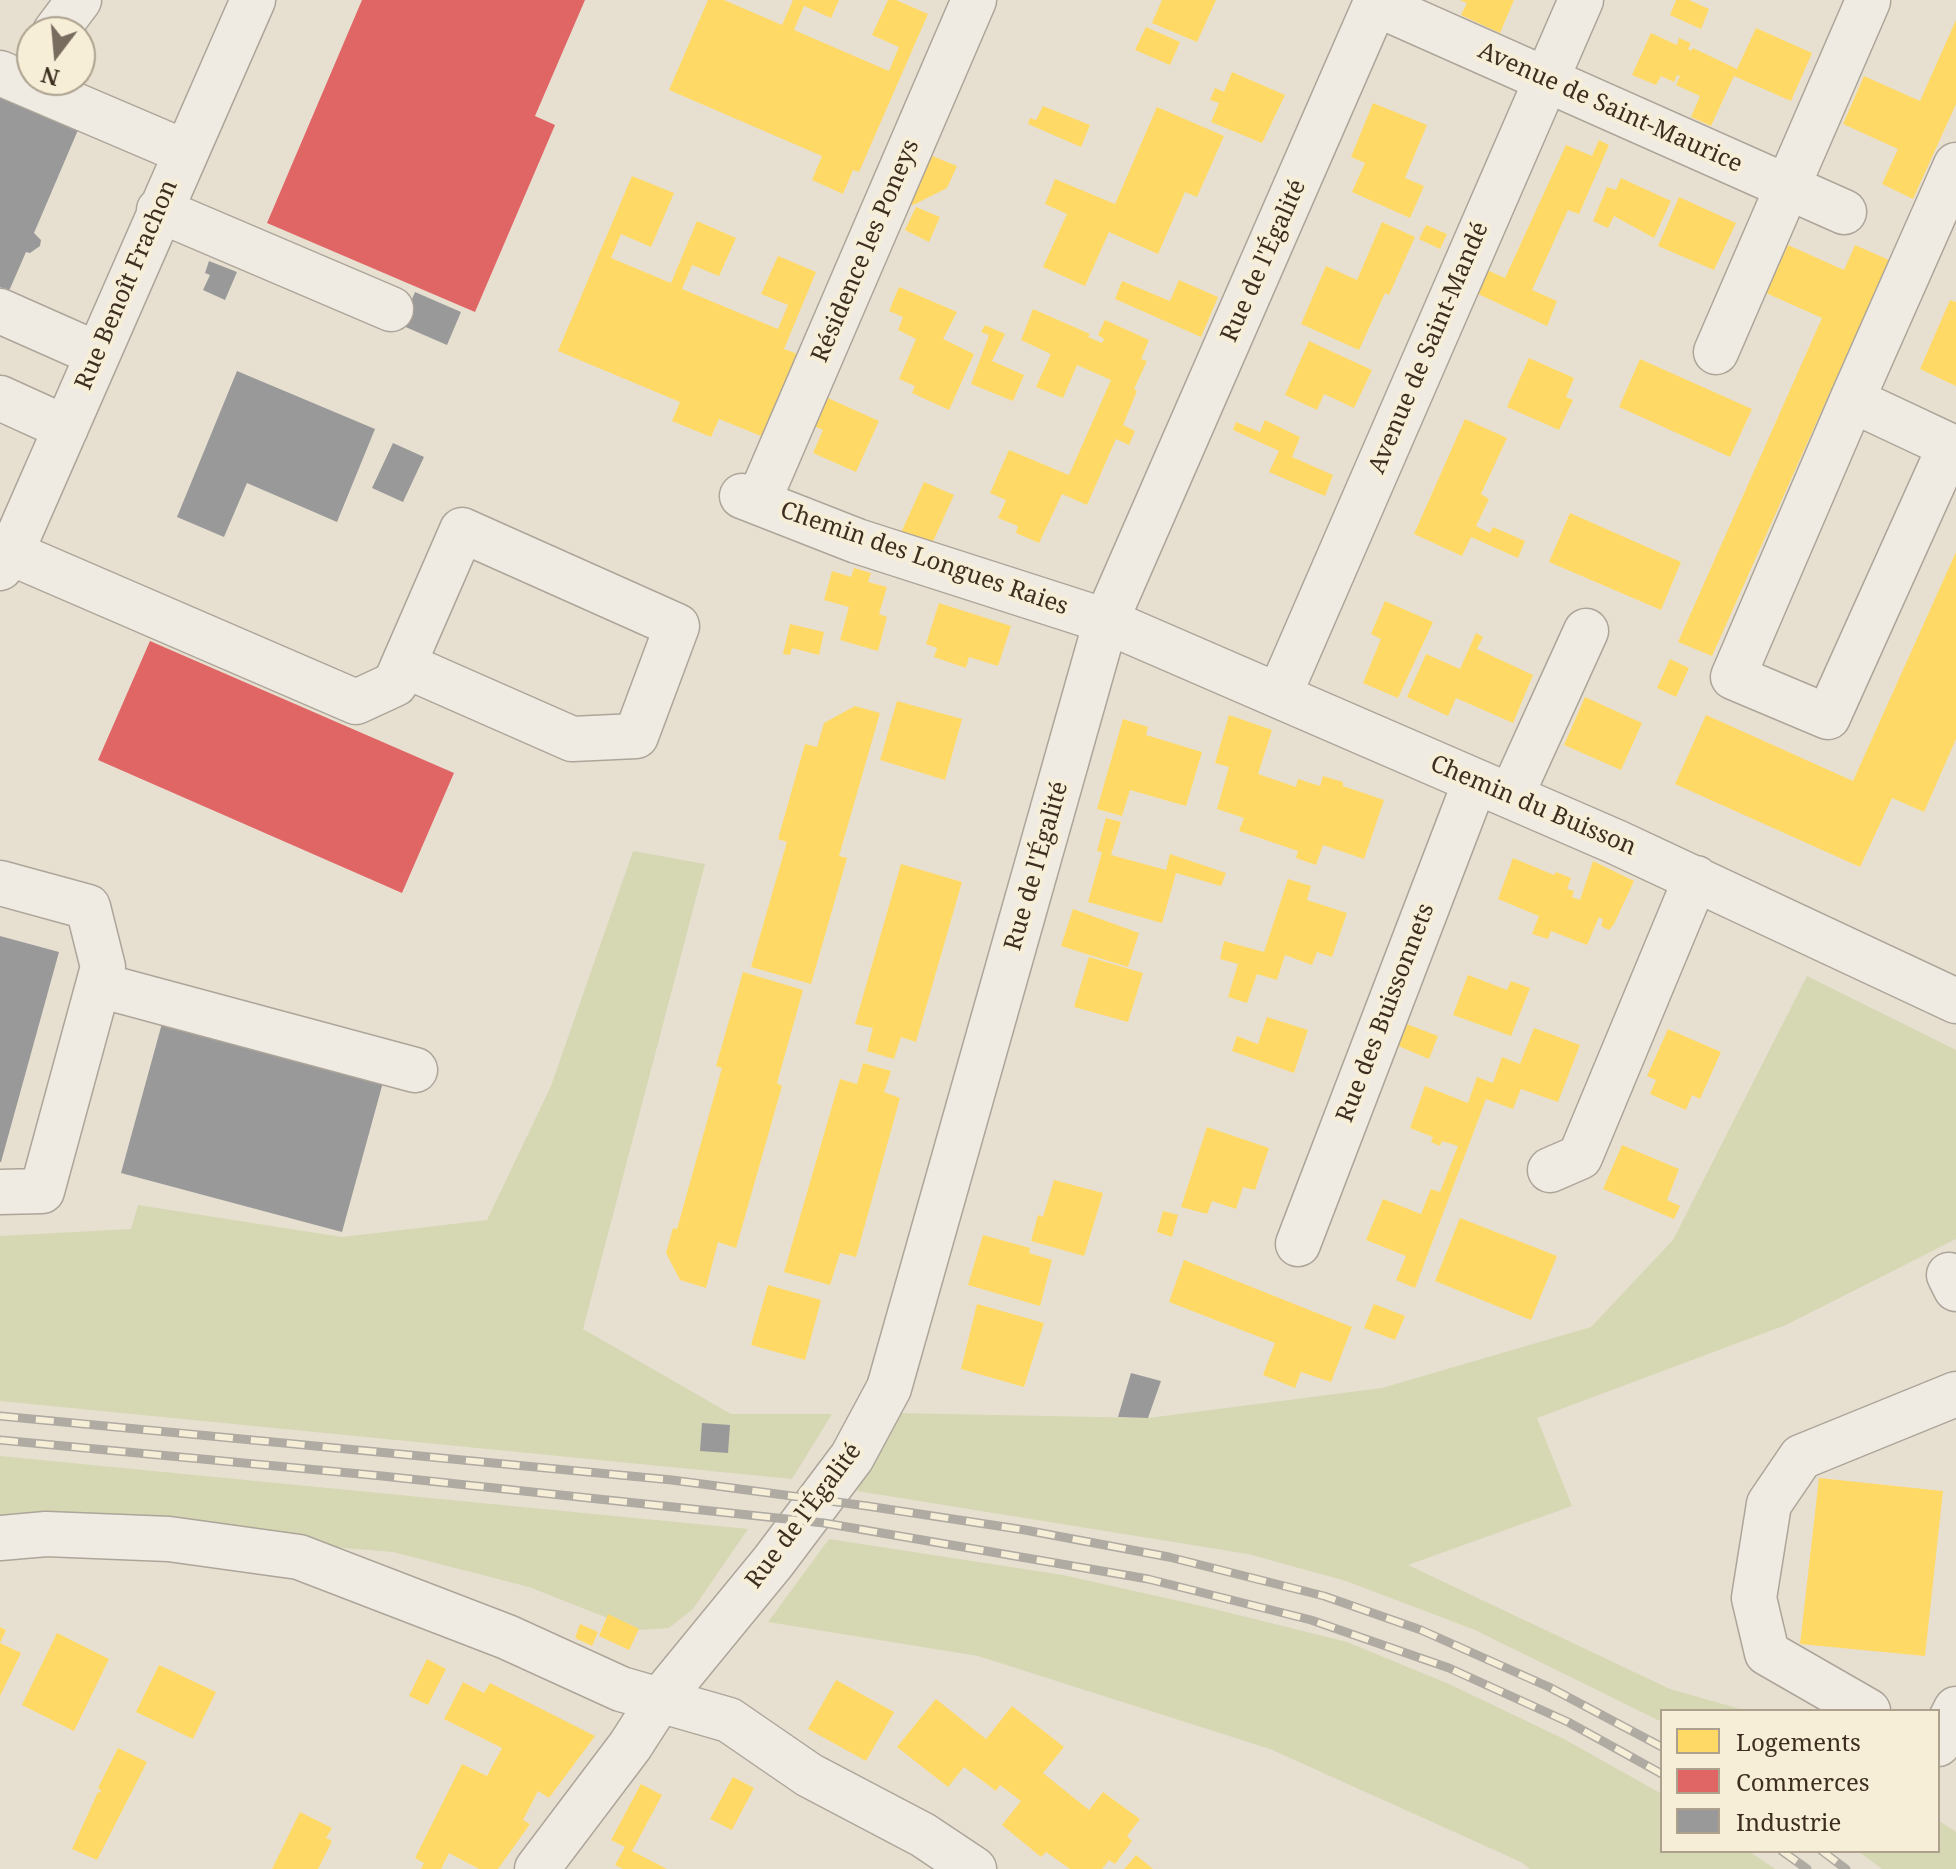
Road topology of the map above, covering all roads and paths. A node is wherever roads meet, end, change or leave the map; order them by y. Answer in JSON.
{"nodes":[{"id":1,"x":253,"y":0,"type":"edge"},
{"id":2,"x":974,"y":0,"type":"edge"},
{"id":3,"x":1581,"y":0,"type":"edge"},
{"id":4,"x":1868,"y":1,"type":"edge"},
{"id":5,"x":1376,"y":2,"type":"edge"},
{"id":6,"x":0,"y":73,"type":"edge"},
{"id":7,"x":1545,"y":79,"type":"junction"},
{"id":8,"x":185,"y":152,"type":"junction"},
{"id":9,"x":1956,"y":165,"type":"edge"},
{"id":10,"x":1786,"y":186,"type":"junction"},
{"id":11,"x":159,"y":210,"type":"junction"},
{"id":12,"x":1844,"y":212,"type":"dead end"},
{"id":13,"x":1943,"y":227,"type":"edge"},
{"id":14,"x":391,"y":309,"type":"dead end"},
{"id":15,"x":0,"y":311,"type":"edge"},
{"id":16,"x":1716,"y":352,"type":"dead end"},
{"id":17,"x":97,"y":354,"type":"junction"},
{"id":18,"x":0,"y":398,"type":"edge"},
{"id":19,"x":1852,"y":400,"type":"junction"},
{"id":20,"x":66,"y":428,"type":"junction"},
{"id":21,"x":750,"y":499,"type":"joint"},
{"id":22,"x":5,"y":560,"type":"edge"},
{"id":23,"x":1106,"y":621,"type":"junction"},
{"id":24,"x":1586,"y":631,"type":"dead end"},
{"id":25,"x":404,"y":665,"type":"junction"},
{"id":26,"x":1282,"y":697,"type":"junction"},
{"id":27,"x":1493,"y":789,"type":"junction"},
{"id":28,"x":1696,"y":878,"type":"junction"},
{"id":29,"x":0,"y":883,"type":"edge"},
{"id":30,"x":99,"y":985,"type":"junction"},
{"id":31,"x":1956,"y":1001,"type":"edge"},
{"id":32,"x":415,"y":1070,"type":"dead end"},
{"id":33,"x":1550,"y":1170,"type":"dead end"},
{"id":34,"x":0,"y":1192,"type":"edge"},
{"id":35,"x":1298,"y":1244,"type":"dead end"},
{"id":36,"x":1956,"y":1394,"type":"edge"},
{"id":37,"x":0,"y":1538,"type":"edge"},
{"id":38,"x":659,"y":1701,"type":"junction"},
{"id":39,"x":1865,"y":1709,"type":"edge"},
{"id":40,"x":1956,"y":1709,"type":"edge"},
{"id":41,"x":1940,"y":1740,"type":"edge"},
{"id":42,"x":537,"y":1869,"type":"edge"},
{"id":43,"x":974,"y":1869,"type":"edge"}],
"edges":[{"from":1,"to":8,"type":"street","name":"Rue Benoît Frachon"},
{"from":2,"to":21,"type":"street","name":"Résidence les Poneys"},
{"from":3,"to":7,"type":"street","name":"Avenue de Saint-Mandé"},
{"from":4,"to":10,"type":"street"},
{"from":5,"to":7,"type":"street","name":"Avenue de Saint-Maurice"},
{"from":5,"to":23,"type":"street","name":"Rue de l'Égalité"},
{"from":6,"to":8,"type":"street"},
{"from":7,"to":10,"type":"street","name":"Avenue de Saint-Maurice"},
{"from":7,"to":26,"type":"street","name":"Avenue de Saint-Mandé"},
{"from":8,"to":11,"type":"street","name":"Rue Benoît Frachon"},
{"from":9,"to":13,"type":"street"},
{"from":10,"to":12,"type":"street","name":"Avenue de Saint-Maurice"},
{"from":10,"to":16,"type":"street"},
{"from":11,"to":14,"type":"street"},
{"from":11,"to":17,"type":"street","name":"Rue Benoît Frachon"},
{"from":13,"to":19,"type":"street"},
{"from":15,"to":17,"type":"street"},
{"from":17,"to":20,"type":"street","name":"Rue Benoît Frachon"},
{"from":18,"to":20,"type":"street"},
{"from":19,"to":19,"type":"street"},
{"from":20,"to":22,"type":"street","name":"Rue Benoît Frachon"},
{"from":21,"to":23,"type":"street","name":"Chemin des Longues Raies"},
{"from":22,"to":25,"type":"street"},
{"from":23,"to":26,"type":"street","name":"Chemin du Buisson"},
{"from":23,"to":38,"type":"street","name":"Rue de l'Égalité"},
{"from":24,"to":27,"type":"street","name":"Rue des Buissonnets"},
{"from":25,"to":25,"type":"street"},
{"from":26,"to":27,"type":"street","name":"Chemin du Buisson"},
{"from":27,"to":28,"type":"street","name":"Chemin du Buisson"},
{"from":27,"to":35,"type":"street","name":"Rue des Buissonnets"},
{"from":28,"to":31,"type":"street","name":"Chemin du Buisson"},
{"from":28,"to":33,"type":"street"},
{"from":29,"to":30,"type":"street"},
{"from":30,"to":32,"type":"street"},
{"from":30,"to":34,"type":"street"},
{"from":36,"to":39,"type":"street"},
{"from":37,"to":38,"type":"street"},
{"from":38,"to":42,"type":"street","name":"Rue de l'Égalité"},
{"from":38,"to":43,"type":"street"},
{"from":40,"to":41,"type":"street"}]}
